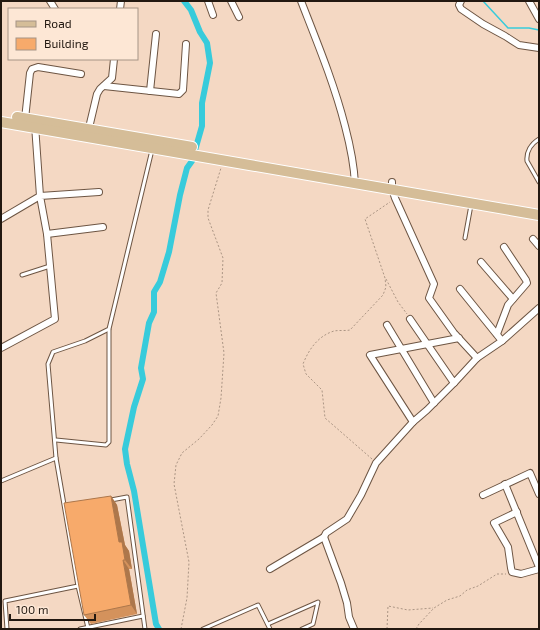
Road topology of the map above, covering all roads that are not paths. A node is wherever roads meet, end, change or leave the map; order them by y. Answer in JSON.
{"nodes":[{"id":1,"x":208,"y":1,"type":"edge"},
{"id":2,"x":231,"y":1,"type":"edge"},
{"id":3,"x":301,"y":1,"type":"edge"},
{"id":4,"x":461,"y":1,"type":"edge"},
{"id":5,"x":529,"y":1,"type":"edge"},
{"id":6,"x":213,"y":15,"type":"dead end"},
{"id":7,"x":239,"y":18,"type":"dead end"},
{"id":8,"x":539,"y":19,"type":"edge"},
{"id":9,"x":156,"y":34,"type":"dead end"},
{"id":10,"x":186,"y":44,"type":"dead end"},
{"id":11,"x":539,"y":48,"type":"edge"},
{"id":12,"x":114,"y":60,"type":"edge"},
{"id":13,"x":81,"y":74,"type":"dead end"},
{"id":14,"x":104,"y":86,"type":"junction"},
{"id":15,"x":150,"y":91,"type":"junction"},
{"id":16,"x":1,"y":115,"type":"edge"},
{"id":17,"x":25,"y":119,"type":"junction"},
{"id":18,"x":1,"y":122,"type":"edge"},
{"id":19,"x":35,"y":124,"type":"junction"},
{"id":20,"x":88,"y":133,"type":"junction"},
{"id":21,"x":539,"y":140,"type":"edge"},
{"id":22,"x":153,"y":144,"type":"junction"},
{"id":23,"x":355,"y":180,"type":"junction"},
{"id":24,"x":539,"y":182,"type":"edge"},
{"id":25,"x":393,"y":190,"type":"junction"},
{"id":26,"x":99,"y":192,"type":"dead end"},
{"id":27,"x":40,"y":196,"type":"junction"},
{"id":28,"x":472,"y":203,"type":"junction"},
{"id":29,"x":539,"y":208,"type":"edge"},
{"id":30,"x":539,"y":215,"type":"edge"},
{"id":31,"x":1,"y":219,"type":"edge"},
{"id":32,"x":103,"y":227,"type":"dead end"},
{"id":33,"x":47,"y":234,"type":"junction"},
{"id":34,"x":465,"y":238,"type":"dead end"},
{"id":35,"x":533,"y":238,"type":"dead end"},
{"id":36,"x":539,"y":246,"type":"edge"},
{"id":37,"x":504,"y":247,"type":"dead end"},
{"id":38,"x":481,"y":262,"type":"dead end"},
{"id":39,"x":50,"y":266,"type":"junction"},
{"id":40,"x":22,"y":275,"type":"dead end"},
{"id":41,"x":460,"y":289,"type":"dead end"},
{"id":42,"x":512,"y":299,"type":"junction"},
{"id":43,"x":539,"y":308,"type":"edge"},
{"id":44,"x":410,"y":319,"type":"road end"},
{"id":45,"x":387,"y":325,"type":"dead end"},
{"id":46,"x":109,"y":329,"type":"junction"},
{"id":47,"x":497,"y":334,"type":"junction"},
{"id":48,"x":458,"y":338,"type":"junction"},
{"id":49,"x":502,"y":341,"type":"junction"},
{"id":50,"x":428,"y":344,"type":"junction"},
{"id":51,"x":1,"y":348,"type":"edge"},
{"id":52,"x":402,"y":349,"type":"junction"},
{"id":53,"x":477,"y":358,"type":"junction"},
{"id":54,"x":454,"y":383,"type":"junction"},
{"id":55,"x":434,"y":403,"type":"junction"},
{"id":56,"x":413,"y":422,"type":"junction"},
{"id":57,"x":56,"y":440,"type":"junction"},
{"id":58,"x":56,"y":458,"type":"junction"},
{"id":59,"x":1,"y":481,"type":"edge"},
{"id":60,"x":505,"y":484,"type":"junction"},
{"id":61,"x":483,"y":494,"type":"dead end"},
{"id":62,"x":539,"y":494,"type":"edge"},
{"id":63,"x":104,"y":502,"type":"edge"},
{"id":64,"x":72,"y":508,"type":"edge"},
{"id":65,"x":64,"y":510,"type":"junction"},
{"id":66,"x":517,"y":512,"type":"junction"},
{"id":67,"x":324,"y":537,"type":"junction"},
{"id":68,"x":539,"y":568,"type":"edge"},
{"id":69,"x":270,"y":569,"type":"dead end"},
{"id":70,"x":78,"y":586,"type":"junction"},
{"id":71,"x":143,"y":616,"type":"junction"},
{"id":72,"x":268,"y":624,"type":"junction"},
{"id":73,"x":88,"y":628,"type":"junction"},
{"id":74,"x":7,"y":629,"type":"edge"},
{"id":75,"x":80,"y":629,"type":"edge"},
{"id":76,"x":145,"y":629,"type":"edge"},
{"id":77,"x":203,"y":629,"type":"edge"},
{"id":78,"x":270,"y":629,"type":"edge"},
{"id":79,"x":302,"y":629,"type":"edge"},
{"id":80,"x":354,"y":629,"type":"edge"}],
"edges":[{"from":1,"to":6,"type":"street"},
{"from":2,"to":7,"type":"street"},
{"from":3,"to":23,"type":"street"},
{"from":4,"to":11,"type":"street"},
{"from":5,"to":8,"type":"street"},
{"from":9,"to":15,"type":"street"},
{"from":10,"to":15,"type":"street"},
{"from":12,"to":14,"type":"street"},
{"from":13,"to":17,"type":"street"},
{"from":14,"to":15,"type":"street"},
{"from":14,"to":20,"type":"street"},
{"from":16,"to":17,"type":"main road"},
{"from":17,"to":19,"type":"main road"},
{"from":18,"to":19,"type":"main road"},
{"from":19,"to":20,"type":"main road"},
{"from":19,"to":27,"type":"street"},
{"from":20,"to":22,"type":"main road"},
{"from":21,"to":24,"type":"lane"},
{"from":22,"to":23,"type":"main road"},
{"from":22,"to":46,"type":"lane"},
{"from":23,"to":25,"type":"main road"},
{"from":25,"to":28,"type":"main road"},
{"from":25,"to":29,"type":"main road"},
{"from":25,"to":48,"type":"street"},
{"from":26,"to":27,"type":"street"},
{"from":27,"to":31,"type":"street"},
{"from":27,"to":33,"type":"street"},
{"from":28,"to":30,"type":"main road"},
{"from":28,"to":34,"type":"lane"},
{"from":32,"to":33,"type":"street"},
{"from":33,"to":39,"type":"street"},
{"from":35,"to":36,"type":"street"},
{"from":37,"to":42,"type":"street"},
{"from":38,"to":42,"type":"street"},
{"from":39,"to":40,"type":"lane"},
{"from":39,"to":51,"type":"street"},
{"from":41,"to":47,"type":"street"},
{"from":42,"to":47,"type":"street"},
{"from":43,"to":49,"type":"street"},
{"from":44,"to":50,"type":"street"},
{"from":45,"to":52,"type":"street"},
{"from":46,"to":57,"type":"lane"},
{"from":46,"to":57,"type":"lane"},
{"from":47,"to":49,"type":"street"},
{"from":48,"to":50,"type":"street"},
{"from":48,"to":53,"type":"street"},
{"from":49,"to":53,"type":"street"},
{"from":50,"to":52,"type":"street"},
{"from":50,"to":54,"type":"street"},
{"from":52,"to":55,"type":"street"},
{"from":52,"to":56,"type":"street"},
{"from":53,"to":54,"type":"street"},
{"from":54,"to":55,"type":"street"},
{"from":55,"to":56,"type":"street"},
{"from":56,"to":67,"type":"street"},
{"from":57,"to":58,"type":"lane"},
{"from":58,"to":59,"type":"lane"},
{"from":58,"to":65,"type":"lane"},
{"from":60,"to":61,"type":"street"},
{"from":60,"to":62,"type":"street"},
{"from":60,"to":66,"type":"street"},
{"from":63,"to":71,"type":"lane"},
{"from":64,"to":65,"type":"lane"},
{"from":65,"to":70,"type":"lane"},
{"from":66,"to":68,"type":"street"},
{"from":66,"to":68,"type":"street"},
{"from":67,"to":69,"type":"street"},
{"from":67,"to":80,"type":"street"},
{"from":70,"to":73,"type":"lane"},
{"from":70,"to":74,"type":"lane"},
{"from":71,"to":73,"type":"lane"},
{"from":71,"to":76,"type":"lane"},
{"from":72,"to":77,"type":"lane"},
{"from":72,"to":78,"type":"lane"},
{"from":72,"to":79,"type":"lane"},
{"from":73,"to":75,"type":"lane"}]}
